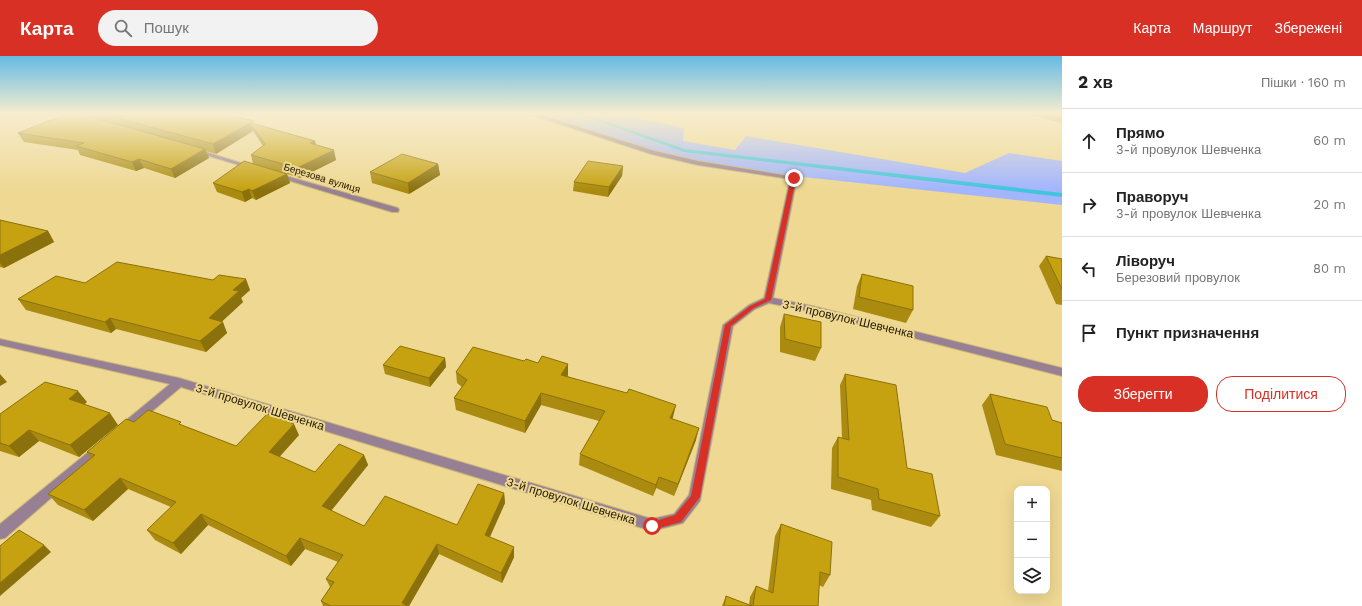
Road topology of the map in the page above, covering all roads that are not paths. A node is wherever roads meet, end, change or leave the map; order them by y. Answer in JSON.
{"nodes":[{"id":1,"x":609,"y":139,"type":"edge"},
{"id":2,"x":188,"y":149,"type":"edge"},
{"id":3,"x":257,"y":169,"type":"edge"},
{"id":4,"x":272,"y":174,"type":"edge"},
{"id":5,"x":395,"y":210,"type":"dead end"},
{"id":6,"x":768,"y":300,"type":"junction"},
{"id":7,"x":0,"y":342,"type":"edge"},
{"id":8,"x":1062,"y":372,"type":"edge"},
{"id":9,"x":179,"y":382,"type":"junction"},
{"id":10,"x":0,"y":533,"type":"edge"}],
"edges":[{"from":1,"to":6,"type":"street"},
{"from":2,"to":3,"type":"street"},
{"from":4,"to":5,"type":"street","name":"Березова вулиця"},
{"from":6,"to":8,"type":"street","name":"3-й провулок Шевченка"},
{"from":6,"to":9,"type":"street","name":"3-й провулок Шевченка"},
{"from":7,"to":9,"type":"street","name":"3-й провулок Шевченка"},
{"from":9,"to":10,"type":"street"}]}
